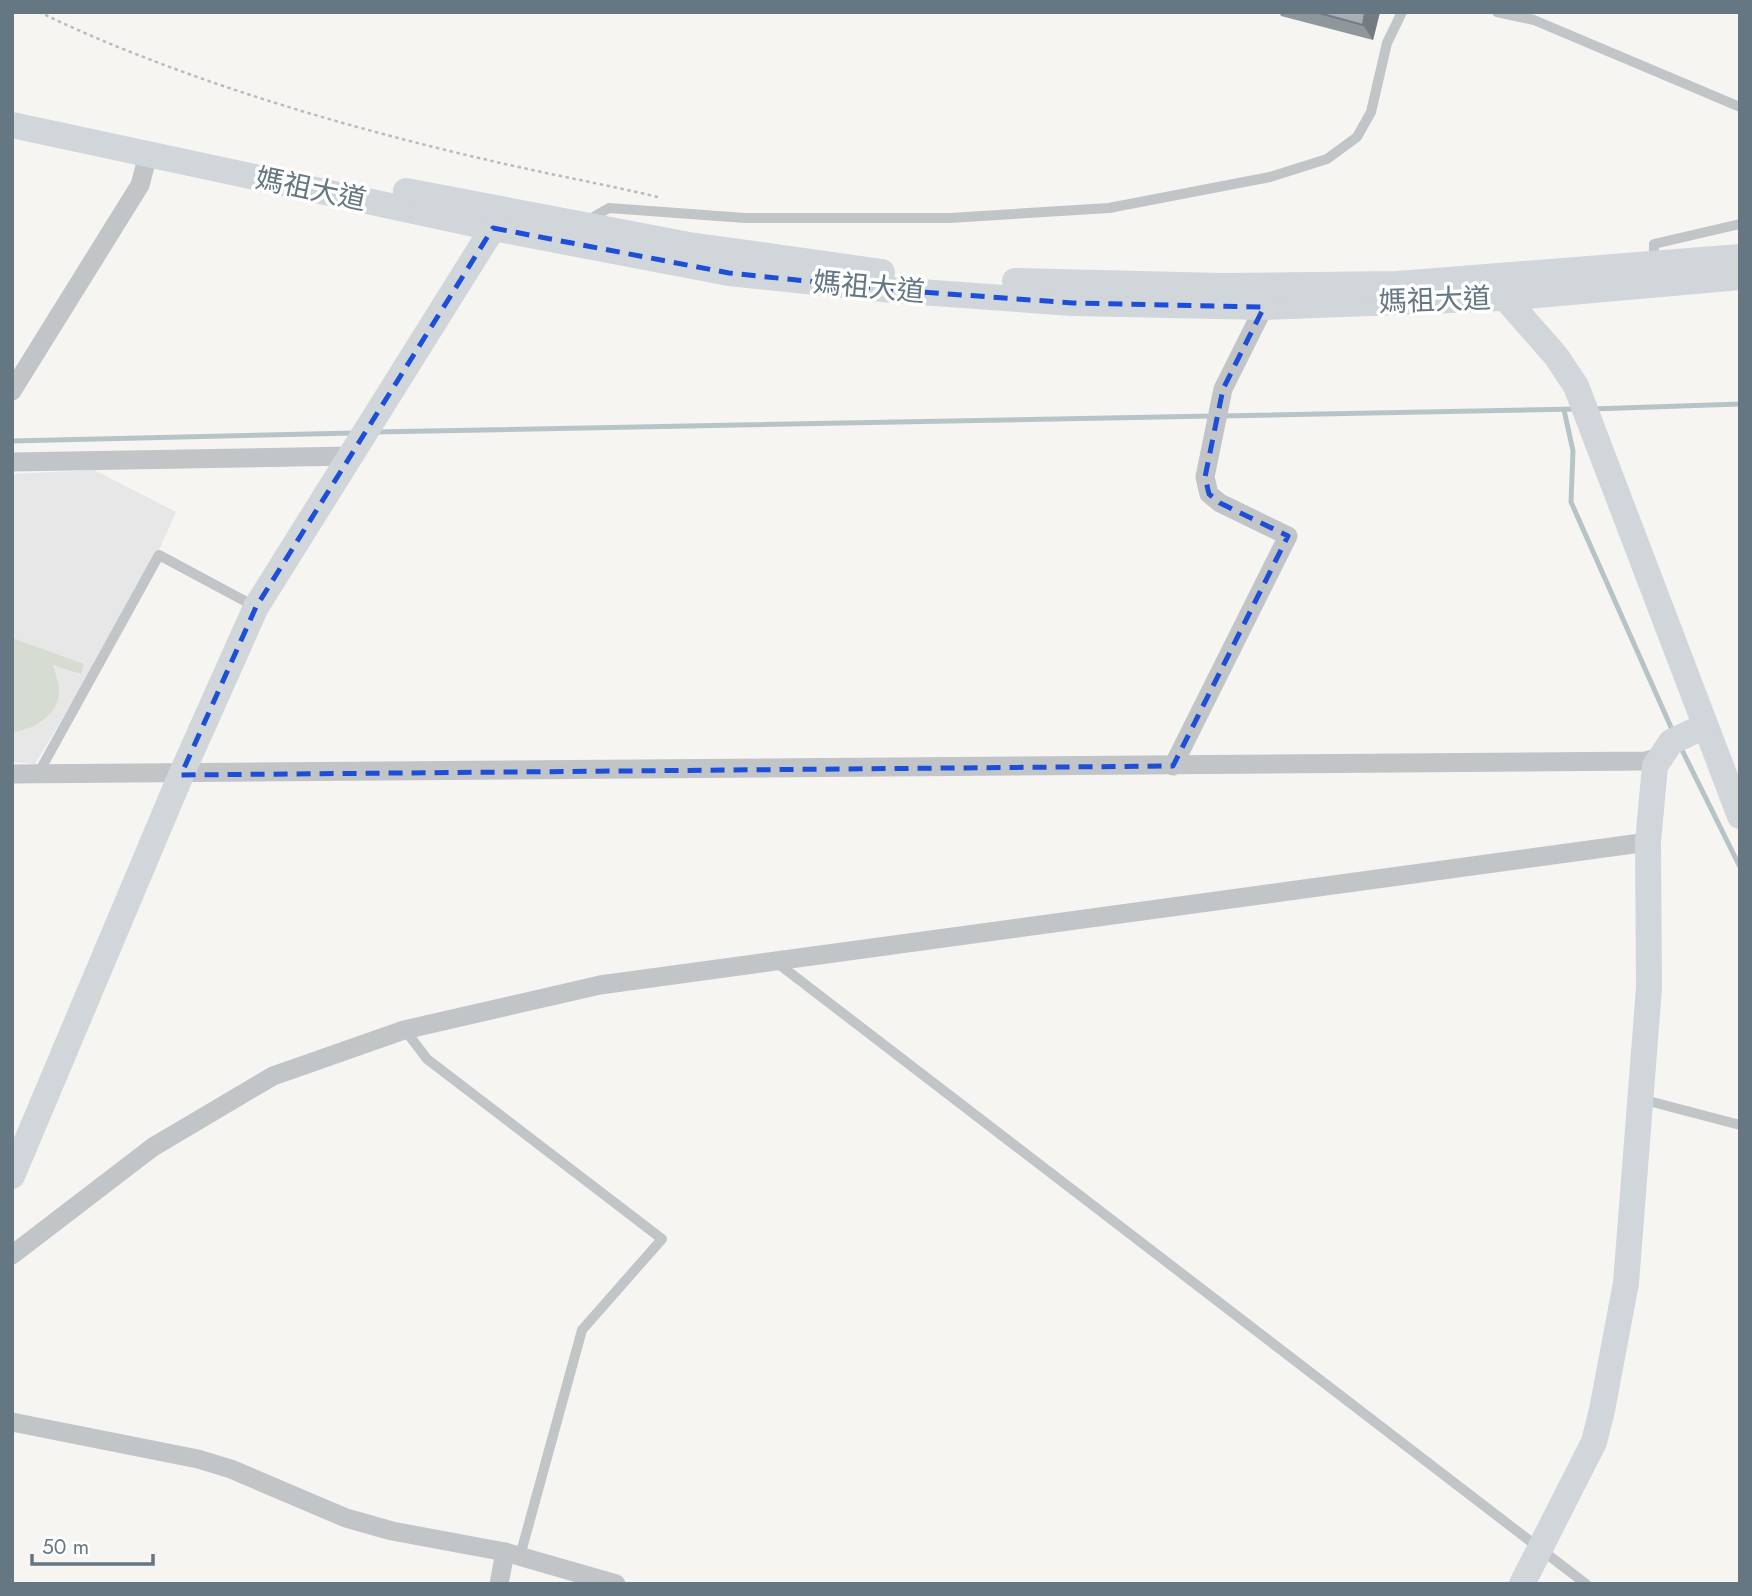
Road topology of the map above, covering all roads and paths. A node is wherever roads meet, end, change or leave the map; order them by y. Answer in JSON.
{"nodes":[{"id":1,"x":39,"y":12,"type":"edge"},
{"id":2,"x":1402,"y":12,"type":"edge"},
{"id":3,"x":1497,"y":12,"type":"edge"},
{"id":4,"x":1740,"y":107,"type":"edge"},
{"id":5,"x":12,"y":108,"type":"edge"},
{"id":6,"x":12,"y":125,"type":"edge"},
{"id":7,"x":148,"y":155,"type":"junction"},
{"id":8,"x":664,"y":198,"type":"dead end"},
{"id":9,"x":1740,"y":224,"type":"edge"},
{"id":10,"x":581,"y":225,"type":"junction"},
{"id":11,"x":493,"y":228,"type":"junction"},
{"id":12,"x":1740,"y":257,"type":"edge"},
{"id":13,"x":1657,"y":272,"type":"junction"},
{"id":14,"x":1740,"y":277,"type":"edge"},
{"id":15,"x":1504,"y":288,"type":"junction"},
{"id":16,"x":1263,"y":296,"type":"junction"},
{"id":17,"x":12,"y":391,"type":"edge"},
{"id":18,"x":352,"y":456,"type":"junction"},
{"id":19,"x":12,"y":463,"type":"edge"},
{"id":20,"x":256,"y":607,"type":"junction"},
{"id":21,"x":1705,"y":726,"type":"junction"},
{"id":22,"x":1661,"y":757,"type":"junction"},
{"id":23,"x":1173,"y":765,"type":"junction"},
{"id":24,"x":12,"y":774,"type":"edge"},
{"id":25,"x":37,"y":775,"type":"junction"},
{"id":26,"x":181,"y":775,"type":"junction"},
{"id":27,"x":1740,"y":816,"type":"edge"},
{"id":28,"x":1648,"y":842,"type":"junction"},
{"id":29,"x":775,"y":961,"type":"junction"},
{"id":30,"x":404,"y":1030,"type":"junction"},
{"id":31,"x":1641,"y":1099,"type":"junction"},
{"id":32,"x":1740,"y":1125,"type":"edge"},
{"id":33,"x":12,"y":1175,"type":"edge"},
{"id":34,"x":12,"y":1255,"type":"edge"},
{"id":35,"x":12,"y":1422,"type":"edge"},
{"id":36,"x":1540,"y":1549,"type":"junction"},
{"id":37,"x":512,"y":1554,"type":"junction"},
{"id":38,"x":499,"y":1584,"type":"edge"},
{"id":39,"x":616,"y":1584,"type":"edge"},
{"id":40,"x":1522,"y":1584,"type":"edge"},
{"id":41,"x":1586,"y":1584,"type":"edge"}],
"edges":[{"from":1,"to":8,"type":"path"},
{"from":2,"to":10,"type":"lane"},
{"from":3,"to":4,"type":"lane"},
{"from":5,"to":10,"type":"main road","name":"媽祖大道"},
{"from":6,"to":7,"type":"main road","name":"媽祖大道"},
{"from":7,"to":11,"type":"main road","name":"媽祖大道"},
{"from":7,"to":17,"type":"street"},
{"from":9,"to":13,"type":"lane"},
{"from":10,"to":11,"type":"main road"},
{"from":10,"to":16,"type":"main road","name":"媽祖大道"},
{"from":11,"to":16,"type":"main road","name":"媽祖大道"},
{"from":11,"to":18,"type":"main road"},
{"from":12,"to":13,"type":"main road","name":"媽祖大道"},
{"from":13,"to":14,"type":"main road","name":"媽祖大道"},
{"from":13,"to":15,"type":"main road","name":"媽祖大道"},
{"from":15,"to":16,"type":"main road","name":"媽祖大道"},
{"from":15,"to":21,"type":"main road"},
{"from":16,"to":23,"type":"street"},
{"from":18,"to":19,"type":"street"},
{"from":18,"to":20,"type":"main road"},
{"from":20,"to":25,"type":"lane"},
{"from":20,"to":26,"type":"main road"},
{"from":21,"to":22,"type":"main road"},
{"from":21,"to":27,"type":"main road"},
{"from":22,"to":23,"type":"street"},
{"from":22,"to":28,"type":"main road"},
{"from":23,"to":26,"type":"street"},
{"from":24,"to":25,"type":"street"},
{"from":25,"to":26,"type":"street"},
{"from":26,"to":33,"type":"main road"},
{"from":28,"to":29,"type":"street"},
{"from":28,"to":31,"type":"main road"},
{"from":29,"to":30,"type":"street"},
{"from":29,"to":36,"type":"lane"},
{"from":30,"to":34,"type":"street"},
{"from":30,"to":37,"type":"lane"},
{"from":31,"to":32,"type":"lane"},
{"from":31,"to":36,"type":"main road"},
{"from":35,"to":37,"type":"street"},
{"from":36,"to":40,"type":"main road"},
{"from":36,"to":41,"type":"lane"},
{"from":37,"to":38,"type":"street"},
{"from":37,"to":39,"type":"street"}]}
